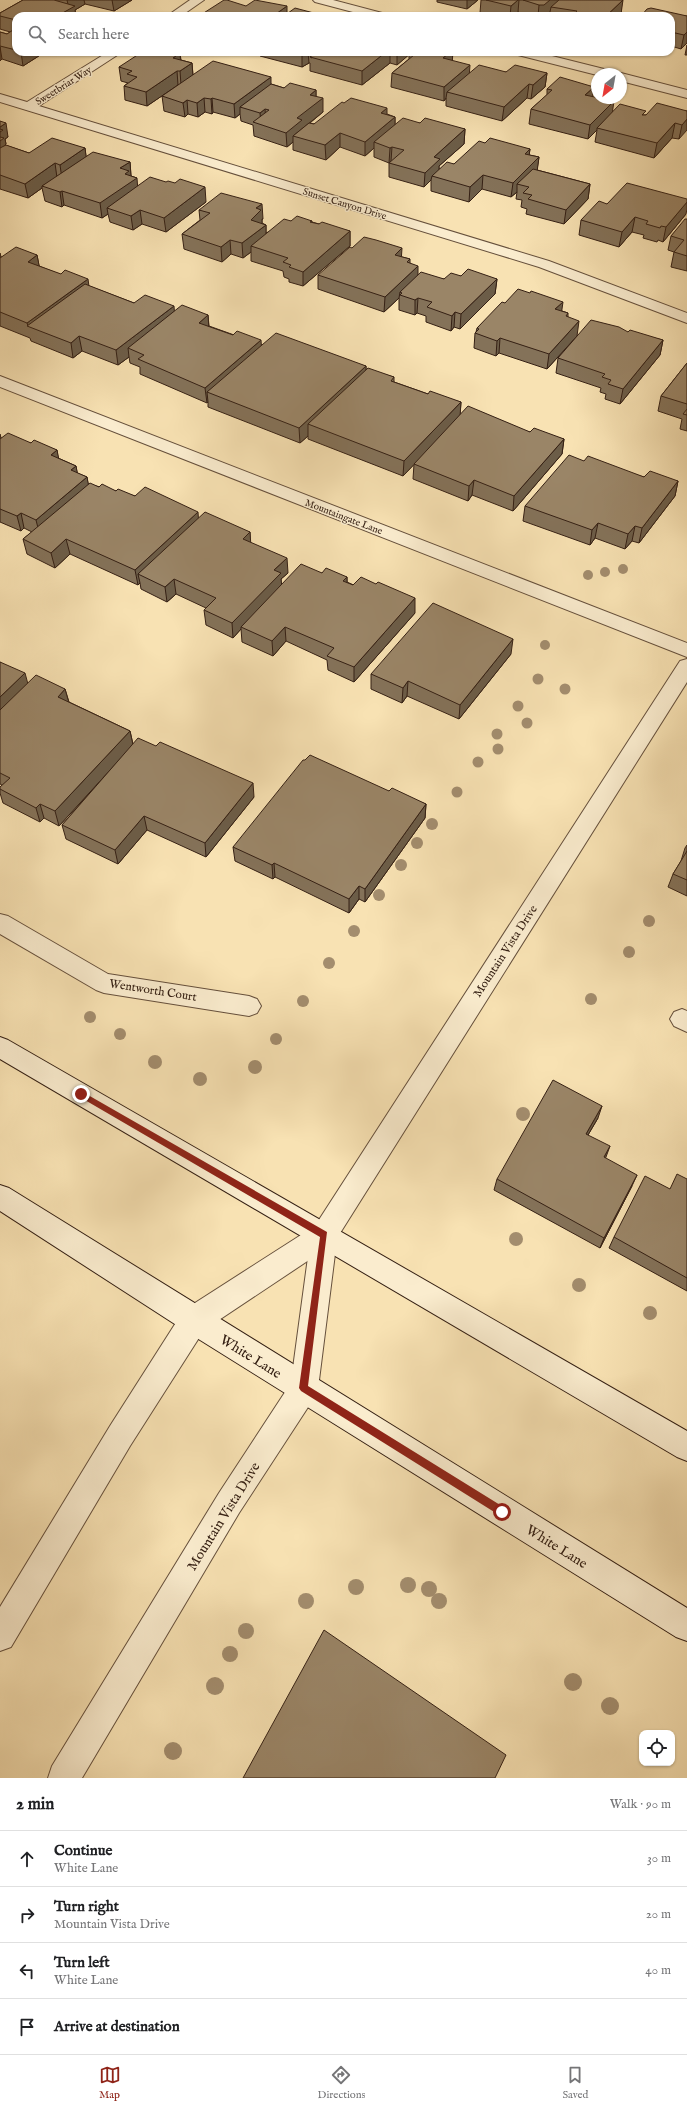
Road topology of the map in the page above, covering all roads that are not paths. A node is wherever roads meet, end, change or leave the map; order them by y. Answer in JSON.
{"nodes":[{"id":1,"x":198,"y":0,"type":"edge"},
{"id":2,"x":319,"y":0,"type":"edge"},
{"id":3,"x":179,"y":12,"type":"edge"},
{"id":4,"x":366,"y":12,"type":"edge"},
{"id":5,"x":110,"y":56,"type":"edge"},
{"id":6,"x":538,"y":56,"type":"edge"},
{"id":7,"x":591,"y":70,"type":"edge"},
{"id":8,"x":627,"y":79,"type":"edge"},
{"id":9,"x":687,"y":94,"type":"edge"},
{"id":10,"x":0,"y":98,"type":"edge"},
{"id":11,"x":30,"y":106,"type":"junction"},
{"id":12,"x":687,"y":318,"type":"edge"},
{"id":13,"x":0,"y":381,"type":"edge"},
{"id":14,"x":687,"y":650,"type":"edge"},
{"id":15,"x":687,"y":666,"type":"edge"},
{"id":16,"x":0,"y":923,"type":"edge"},
{"id":17,"x":249,"y":1006,"type":"dead end"},
{"id":18,"x":0,"y":1047,"type":"edge"},
{"id":19,"x":0,"y":1197,"type":"edge"},
{"id":20,"x":324,"y":1235,"type":"junction"},
{"id":21,"x":194,"y":1320,"type":"junction"},
{"id":22,"x":304,"y":1388,"type":"junction"},
{"id":23,"x":687,"y":1447,"type":"edge"},
{"id":24,"x":687,"y":1626,"type":"edge"},
{"id":25,"x":0,"y":1636,"type":"edge"},
{"id":26,"x":64,"y":1778,"type":"edge"}],
"edges":[{"from":1,"to":3,"type":"street"},
{"from":2,"to":4,"type":"street"},
{"from":5,"to":11,"type":"street","name":"Sweetbriar Way"},
{"from":6,"to":7,"type":"street"},
{"from":8,"to":9,"type":"street"},
{"from":10,"to":11,"type":"street","name":"Sunset Canyon Drive"},
{"from":11,"to":12,"type":"street","name":"Sunset Canyon Drive"},
{"from":13,"to":14,"type":"street","name":"Mountaingate Lane"},
{"from":15,"to":20,"type":"street","name":"Mountain Vista Drive"},
{"from":16,"to":17,"type":"street","name":"Wentworth Court"},
{"from":18,"to":20,"type":"street"},
{"from":19,"to":21,"type":"street","name":"White Lane"},
{"from":20,"to":21,"type":"street","name":"Mountain Vista Drive"},
{"from":20,"to":22,"type":"street","name":"Mountain Vista Drive"},
{"from":20,"to":23,"type":"street"},
{"from":21,"to":22,"type":"street","name":"White Lane"},
{"from":21,"to":25,"type":"street","name":"Mountain Vista Drive"},
{"from":22,"to":24,"type":"street","name":"White Lane"},
{"from":22,"to":26,"type":"street","name":"Mountain Vista Drive"}]}
